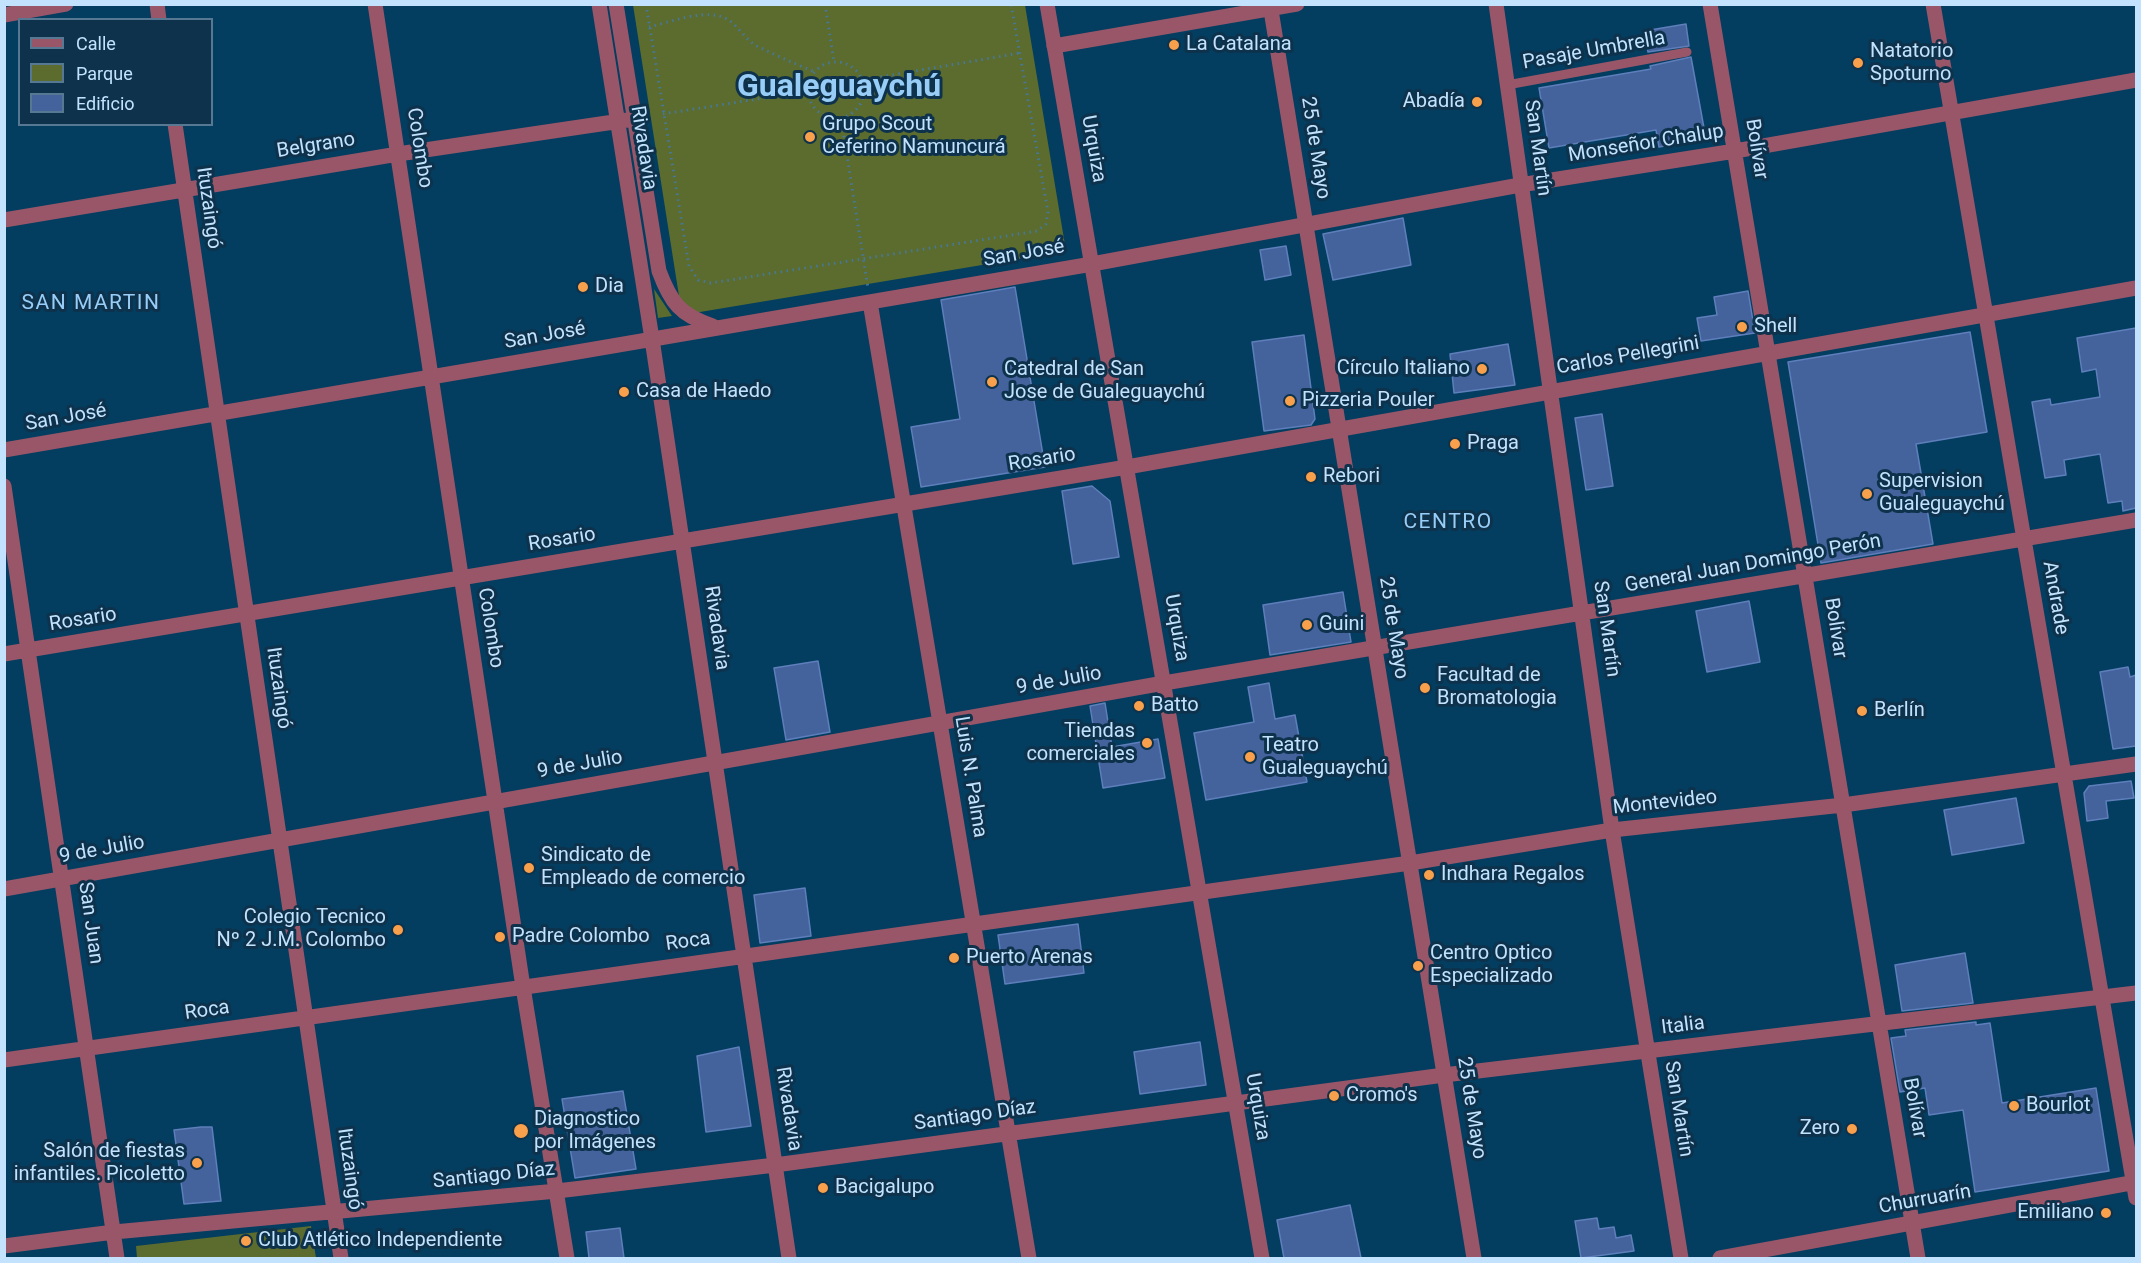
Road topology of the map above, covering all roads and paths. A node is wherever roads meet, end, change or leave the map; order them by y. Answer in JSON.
{"nodes":[{"id":1,"x":66,"y":4,"type":"edge"},
{"id":2,"x":375,"y":4,"type":"edge"},
{"id":3,"x":599,"y":4,"type":"edge"},
{"id":4,"x":616,"y":4,"type":"edge"},
{"id":5,"x":646,"y":4,"type":"edge"},
{"id":6,"x":825,"y":4,"type":"edge"},
{"id":7,"x":1011,"y":4,"type":"edge"},
{"id":8,"x":1047,"y":4,"type":"edge"},
{"id":9,"x":1297,"y":4,"type":"edge"},
{"id":10,"x":1496,"y":4,"type":"edge"},
{"id":11,"x":1710,"y":4,"type":"edge"},
{"id":12,"x":1933,"y":4,"type":"edge"},
{"id":13,"x":1271,"y":7,"type":"edge"},
{"id":14,"x":4,"y":15,"type":"edge"},
{"id":15,"x":649,"y":27,"type":"junction"},
{"id":16,"x":1054,"y":46,"type":"junction"},
{"id":17,"x":1687,"y":52,"type":"dead end"},
{"id":18,"x":1020,"y":53,"type":"junction"},
{"id":19,"x":834,"y":62,"type":"junction"},
{"id":20,"x":814,"y":72,"type":"junction"},
{"id":21,"x":863,"y":80,"type":"junction"},
{"id":22,"x":2136,"y":80,"type":"edge"},
{"id":23,"x":1507,"y":85,"type":"junction"},
{"id":24,"x":808,"y":91,"type":"junction"},
{"id":25,"x":1951,"y":113,"type":"junction"},
{"id":26,"x":663,"y":114,"type":"junction"},
{"id":27,"x":841,"y":117,"type":"junction"},
{"id":28,"x":634,"y":119,"type":"junction"},
{"id":29,"x":617,"y":122,"type":"junction"},
{"id":30,"x":175,"y":126,"type":"edge"},
{"id":31,"x":1735,"y":151,"type":"junction"},
{"id":32,"x":398,"y":154,"type":"junction"},
{"id":33,"x":1520,"y":185,"type":"junction"},
{"id":34,"x":184,"y":189,"type":"junction"},
{"id":35,"x":4,"y":220,"type":"edge"},
{"id":36,"x":1306,"y":226,"type":"junction"},
{"id":37,"x":863,"y":258,"type":"junction"},
{"id":38,"x":1092,"y":264,"type":"junction"},
{"id":39,"x":2136,"y":288,"type":"edge"},
{"id":40,"x":870,"y":302,"type":"junction"},
{"id":41,"x":1985,"y":314,"type":"junction"},
{"id":42,"x":716,"y":327,"type":"junction"},
{"id":43,"x":652,"y":339,"type":"junction"},
{"id":44,"x":1768,"y":352,"type":"junction"},
{"id":45,"x":432,"y":377,"type":"junction"},
{"id":46,"x":1550,"y":391,"type":"junction"},
{"id":47,"x":217,"y":414,"type":"junction"},
{"id":48,"x":1339,"y":429,"type":"junction"},
{"id":49,"x":4,"y":450,"type":"edge"},
{"id":50,"x":1127,"y":467,"type":"junction"},
{"id":51,"x":4,"y":486,"type":"edge"},
{"id":52,"x":903,"y":504,"type":"junction"},
{"id":53,"x":2136,"y":520,"type":"edge"},
{"id":54,"x":2024,"y":539,"type":"junction"},
{"id":55,"x":682,"y":542,"type":"junction"},
{"id":56,"x":1805,"y":576,"type":"junction"},
{"id":57,"x":461,"y":578,"type":"junction"},
{"id":58,"x":246,"y":614,"type":"junction"},
{"id":59,"x":1583,"y":614,"type":"junction"},
{"id":60,"x":1375,"y":648,"type":"junction"},
{"id":61,"x":28,"y":650,"type":"junction"},
{"id":62,"x":4,"y":654,"type":"edge"},
{"id":63,"x":1164,"y":683,"type":"junction"},
{"id":64,"x":940,"y":723,"type":"junction"},
{"id":65,"x":715,"y":763,"type":"junction"},
{"id":66,"x":2136,"y":764,"type":"edge"},
{"id":67,"x":2064,"y":774,"type":"junction"},
{"id":68,"x":496,"y":801,"type":"junction"},
{"id":69,"x":1843,"y":805,"type":"junction"},
{"id":70,"x":1612,"y":830,"type":"junction"},
{"id":71,"x":279,"y":840,"type":"junction"},
{"id":72,"x":1410,"y":863,"type":"junction"},
{"id":73,"x":62,"y":879,"type":"junction"},
{"id":74,"x":4,"y":889,"type":"edge"},
{"id":75,"x":1199,"y":891,"type":"junction"},
{"id":76,"x":973,"y":923,"type":"junction"},
{"id":77,"x":744,"y":956,"type":"junction"},
{"id":78,"x":523,"y":987,"type":"junction"},
{"id":79,"x":2136,"y":993,"type":"edge"},
{"id":80,"x":2102,"y":997,"type":"junction"},
{"id":81,"x":305,"y":1018,"type":"junction"},
{"id":82,"x":1879,"y":1024,"type":"junction"},
{"id":83,"x":87,"y":1049,"type":"junction"},
{"id":84,"x":1648,"y":1051,"type":"junction"},
{"id":85,"x":4,"y":1060,"type":"edge"},
{"id":86,"x":1444,"y":1075,"type":"junction"},
{"id":87,"x":1235,"y":1102,"type":"junction"},
{"id":88,"x":1008,"y":1133,"type":"junction"},
{"id":89,"x":775,"y":1165,"type":"junction"},
{"id":90,"x":2135,"y":1182,"type":"edge"},
{"id":91,"x":557,"y":1191,"type":"junction"},
{"id":92,"x":2136,"y":1198,"type":"edge"},
{"id":93,"x":334,"y":1214,"type":"junction"},
{"id":94,"x":1912,"y":1223,"type":"junction"},
{"id":95,"x":114,"y":1232,"type":"junction"},
{"id":96,"x":4,"y":1246,"type":"edge"},
{"id":97,"x":117,"y":1258,"type":"edge"},
{"id":98,"x":341,"y":1258,"type":"edge"},
{"id":99,"x":567,"y":1258,"type":"edge"},
{"id":100,"x":789,"y":1258,"type":"edge"},
{"id":101,"x":1029,"y":1258,"type":"edge"},
{"id":102,"x":1262,"y":1258,"type":"edge"},
{"id":103,"x":1474,"y":1258,"type":"edge"},
{"id":104,"x":1681,"y":1258,"type":"edge"},
{"id":105,"x":1720,"y":1258,"type":"edge"},
{"id":106,"x":1918,"y":1258,"type":"edge"}],
"edges":[{"from":1,"to":14,"type":"street"},
{"from":2,"to":32,"type":"street","name":"Colombo"},
{"from":3,"to":29,"type":"street","name":"Rivadavia"},
{"from":4,"to":28,"type":"street","name":"Rivadavia"},
{"from":5,"to":15,"type":"path"},
{"from":6,"to":19,"type":"path"},
{"from":7,"to":18,"type":"path"},
{"from":8,"to":16,"type":"street","name":"Urquiza"},
{"from":9,"to":13,"type":"street"},
{"from":10,"to":23,"type":"street","name":"San Martín"},
{"from":11,"to":31,"type":"street","name":"Bolívar"},
{"from":12,"to":25,"type":"street","name":"Andrade"},
{"from":13,"to":16,"type":"street"},
{"from":13,"to":36,"type":"street","name":"25 de Mayo"},
{"from":15,"to":20,"type":"path"},
{"from":15,"to":26,"type":"path"},
{"from":16,"to":38,"type":"street","name":"Urquiza"},
{"from":17,"to":23,"type":"lane","name":"Pasaje Umbrella"},
{"from":18,"to":21,"type":"path"},
{"from":18,"to":37,"type":"path"},
{"from":19,"to":20,"type":"path"},
{"from":19,"to":21,"type":"path"},
{"from":20,"to":24,"type":"path"},
{"from":21,"to":27,"type":"path"},
{"from":22,"to":25,"type":"street","name":"Monseñor Chalup"},
{"from":23,"to":33,"type":"street","name":"San Martín"},
{"from":24,"to":26,"type":"path"},
{"from":24,"to":27,"type":"path"},
{"from":25,"to":31,"type":"street","name":"Monseñor Chalup"},
{"from":25,"to":41,"type":"street","name":"Andrade"},
{"from":26,"to":37,"type":"path"},
{"from":27,"to":37,"type":"path"},
{"from":28,"to":29,"type":"street","name":"Belgrano"},
{"from":28,"to":42,"type":"street","name":"Rivadavia"},
{"from":29,"to":32,"type":"street","name":"Belgrano"},
{"from":29,"to":43,"type":"street","name":"Rivadavia"},
{"from":30,"to":34,"type":"street","name":"Ituzaingó"},
{"from":31,"to":33,"type":"street","name":"Monseñor Chalup"},
{"from":31,"to":44,"type":"street","name":"Bolívar"},
{"from":32,"to":34,"type":"street","name":"Belgrano"},
{"from":32,"to":45,"type":"street","name":"Colombo"},
{"from":33,"to":36,"type":"street","name":"Monseñor Chalup"},
{"from":33,"to":46,"type":"street","name":"San Martín"},
{"from":34,"to":35,"type":"street","name":"Belgrano"},
{"from":34,"to":47,"type":"street","name":"Ituzaingó"},
{"from":36,"to":38,"type":"street","name":"Monseñor Chalup"},
{"from":36,"to":48,"type":"street","name":"25 de Mayo"},
{"from":37,"to":40,"type":"path"},
{"from":38,"to":40,"type":"street","name":"San José"},
{"from":38,"to":50,"type":"street","name":"Urquiza"},
{"from":39,"to":41,"type":"street","name":"Carlos Pellegrini"},
{"from":40,"to":42,"type":"street","name":"San José"},
{"from":40,"to":52,"type":"street","name":"Luis N. Palma"},
{"from":41,"to":44,"type":"street","name":"Carlos Pellegrini"},
{"from":41,"to":54,"type":"street","name":"Andrade"},
{"from":42,"to":43,"type":"street","name":"San José"},
{"from":43,"to":45,"type":"street","name":"San José"},
{"from":43,"to":55,"type":"street","name":"Rivadavia"},
{"from":44,"to":46,"type":"street","name":"Carlos Pellegrini"},
{"from":44,"to":56,"type":"street","name":"Bolívar"},
{"from":45,"to":47,"type":"street","name":"San José"},
{"from":45,"to":57,"type":"street","name":"Colombo"},
{"from":46,"to":48,"type":"street","name":"Carlos Pellegrini"},
{"from":46,"to":59,"type":"street","name":"San Martín"},
{"from":47,"to":49,"type":"street","name":"San José"},
{"from":47,"to":58,"type":"street","name":"Ituzaingó"},
{"from":48,"to":50,"type":"street","name":"Carlos Pellegrini"},
{"from":48,"to":60,"type":"street","name":"25 de Mayo"},
{"from":50,"to":52,"type":"street","name":"Rosario"},
{"from":50,"to":63,"type":"street","name":"Urquiza"},
{"from":51,"to":61,"type":"street","name":"San Juan"},
{"from":52,"to":55,"type":"street","name":"Rosario"},
{"from":52,"to":64,"type":"street","name":"Luis N. Palma"},
{"from":53,"to":54,"type":"street","name":"General Juan Domingo Perón"},
{"from":54,"to":56,"type":"street","name":"General Juan Domingo Perón"},
{"from":54,"to":67,"type":"street","name":"Andrade"},
{"from":55,"to":57,"type":"street","name":"Rosario"},
{"from":55,"to":65,"type":"street","name":"Rivadavia"},
{"from":56,"to":59,"type":"street","name":"General Juan Domingo Perón"},
{"from":56,"to":69,"type":"street","name":"Bolívar"},
{"from":57,"to":58,"type":"street","name":"Rosario"},
{"from":57,"to":68,"type":"street","name":"Colombo"},
{"from":58,"to":61,"type":"street","name":"Rosario"},
{"from":58,"to":71,"type":"street","name":"Ituzaingó"},
{"from":59,"to":60,"type":"street","name":"General Juan Domingo Perón"},
{"from":59,"to":70,"type":"street","name":"San Martín"},
{"from":60,"to":63,"type":"street","name":"General Juan Domingo Perón"},
{"from":60,"to":72,"type":"street","name":"25 de Mayo"},
{"from":61,"to":62,"type":"street","name":"Rosario"},
{"from":61,"to":73,"type":"street","name":"San Juan"},
{"from":63,"to":64,"type":"street","name":"9 de Julio"},
{"from":63,"to":75,"type":"street","name":"Urquiza"},
{"from":64,"to":65,"type":"street","name":"9 de Julio"},
{"from":64,"to":76,"type":"street","name":"Luis N. Palma"},
{"from":65,"to":68,"type":"street","name":"9 de Julio"},
{"from":65,"to":77,"type":"street","name":"Rivadavia"},
{"from":66,"to":67,"type":"street","name":"Montevideo"},
{"from":67,"to":69,"type":"street","name":"Montevideo"},
{"from":67,"to":80,"type":"street","name":"Andrade"},
{"from":68,"to":71,"type":"street","name":"9 de Julio"},
{"from":68,"to":78,"type":"street","name":"Colombo"},
{"from":69,"to":70,"type":"street","name":"Montevideo"},
{"from":69,"to":82,"type":"street","name":"Bolívar"},
{"from":70,"to":72,"type":"street","name":"Montevideo"},
{"from":70,"to":84,"type":"street","name":"San Martín"},
{"from":71,"to":73,"type":"street","name":"9 de Julio"},
{"from":71,"to":81,"type":"street","name":"Ituzaingó"},
{"from":72,"to":75,"type":"street","name":"Montevideo"},
{"from":72,"to":86,"type":"street","name":"25 de Mayo"},
{"from":73,"to":74,"type":"street","name":"9 de Julio"},
{"from":73,"to":83,"type":"street","name":"San Juan"},
{"from":75,"to":76,"type":"street","name":"Roca"},
{"from":75,"to":87,"type":"street","name":"Urquiza"},
{"from":76,"to":77,"type":"street","name":"Roca"},
{"from":76,"to":88,"type":"street","name":"Luis N. Palma"},
{"from":77,"to":78,"type":"street","name":"Roca"},
{"from":77,"to":89,"type":"street","name":"Rivadavia"},
{"from":78,"to":81,"type":"street","name":"Roca"},
{"from":78,"to":91,"type":"street","name":"Colombo"},
{"from":79,"to":80,"type":"street","name":"Italia"},
{"from":80,"to":82,"type":"street","name":"Italia"},
{"from":80,"to":90,"type":"street","name":"Andrade"},
{"from":81,"to":83,"type":"street","name":"Roca"},
{"from":81,"to":93,"type":"street","name":"Ituzaingó"},
{"from":82,"to":84,"type":"street","name":"Italia"},
{"from":82,"to":94,"type":"street","name":"Bolívar"},
{"from":83,"to":85,"type":"street","name":"Roca"},
{"from":83,"to":95,"type":"street","name":"San Juan"},
{"from":84,"to":86,"type":"street","name":"Italia"},
{"from":84,"to":104,"type":"street","name":"San Martín"},
{"from":86,"to":87,"type":"street","name":"Italia"},
{"from":86,"to":103,"type":"street","name":"25 de Mayo"},
{"from":87,"to":88,"type":"street","name":"Santiago Díaz"},
{"from":87,"to":102,"type":"street","name":"Urquiza"},
{"from":88,"to":89,"type":"street","name":"Santiago Díaz"},
{"from":88,"to":101,"type":"street","name":"Luis N. Palma"},
{"from":89,"to":91,"type":"street","name":"Santiago Díaz"},
{"from":89,"to":100,"type":"street","name":"Rivadavia"},
{"from":90,"to":92,"type":"street","name":"Andrade"},
{"from":90,"to":94,"type":"street","name":"Churruarín"},
{"from":91,"to":93,"type":"street","name":"Santiago Díaz"},
{"from":91,"to":99,"type":"street","name":"Colombo"},
{"from":93,"to":95,"type":"street","name":"Santiago Díaz"},
{"from":93,"to":98,"type":"street","name":"Ituzaingó"},
{"from":94,"to":105,"type":"street","name":"Churruarín"},
{"from":94,"to":106,"type":"street","name":"Bolívar"},
{"from":95,"to":96,"type":"street","name":"Santiago Díaz"},
{"from":95,"to":97,"type":"street","name":"San Juan"}]}
